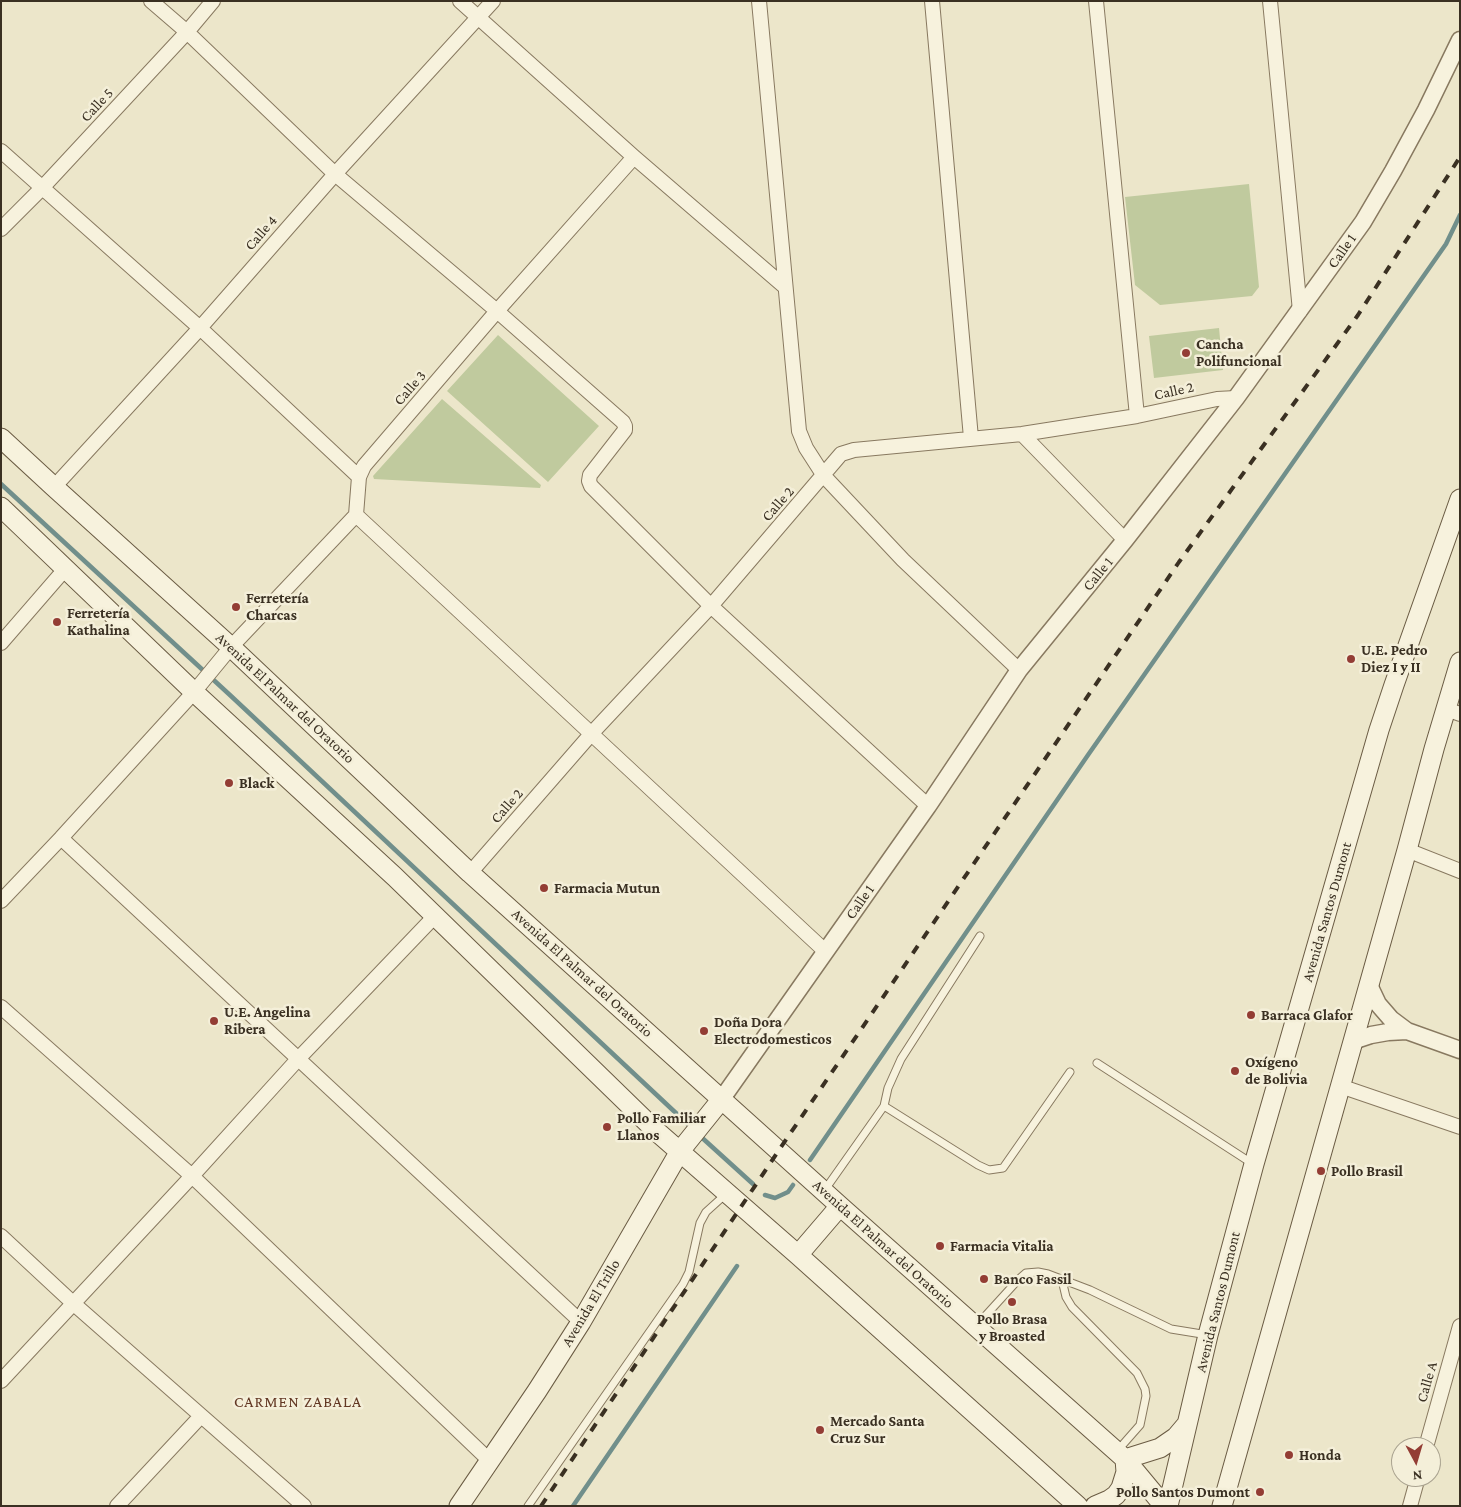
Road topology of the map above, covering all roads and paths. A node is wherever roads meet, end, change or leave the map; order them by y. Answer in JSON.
{"nodes":[{"id":1,"x":151,"y":1,"type":"edge"},
{"id":2,"x":213,"y":1,"type":"edge"},
{"id":3,"x":460,"y":1,"type":"edge"},
{"id":4,"x":493,"y":1,"type":"edge"},
{"id":5,"x":759,"y":1,"type":"edge"},
{"id":6,"x":932,"y":1,"type":"edge"},
{"id":7,"x":1096,"y":1,"type":"edge"},
{"id":8,"x":1270,"y":1,"type":"edge"},
{"id":9,"x":478,"y":18,"type":"junction"},
{"id":10,"x":186,"y":32,"type":"junction"},
{"id":11,"x":1460,"y":40,"type":"edge"},
{"id":12,"x":1,"y":151,"type":"edge"},
{"id":13,"x":634,"y":157,"type":"junction"},
{"id":14,"x":335,"y":174,"type":"junction"},
{"id":15,"x":42,"y":188,"type":"junction"},
{"id":16,"x":1,"y":229,"type":"edge"},
{"id":17,"x":785,"y":287,"type":"junction"},
{"id":18,"x":497,"y":311,"type":"junction"},
{"id":19,"x":1300,"y":311,"type":"junction"},
{"id":20,"x":200,"y":328,"type":"junction"},
{"id":21,"x":1236,"y":398,"type":"junction"},
{"id":22,"x":1137,"y":416,"type":"junction"},
{"id":23,"x":1022,"y":434,"type":"junction"},
{"id":24,"x":1,"y":438,"type":"edge"},
{"id":25,"x":971,"y":438,"type":"junction"},
{"id":26,"x":824,"y":476,"type":"junction"},
{"id":27,"x":359,"y":477,"type":"junction"},
{"id":28,"x":54,"y":487,"type":"junction"},
{"id":29,"x":1460,"y":499,"type":"edge"},
{"id":30,"x":1,"y":506,"type":"edge"},
{"id":31,"x":356,"y":515,"type":"junction"},
{"id":32,"x":1125,"y":540,"type":"junction"},
{"id":33,"x":66,"y":568,"type":"junction"},
{"id":34,"x":711,"y":606,"type":"junction"},
{"id":35,"x":1,"y":643,"type":"edge"},
{"id":36,"x":232,"y":647,"type":"junction"},
{"id":37,"x":1460,"y":662,"type":"edge"},
{"id":38,"x":1020,"y":670,"type":"junction"},
{"id":39,"x":198,"y":688,"type":"junction"},
{"id":40,"x":1453,"y":711,"type":"edge"},
{"id":41,"x":592,"y":733,"type":"junction"},
{"id":42,"x":928,"y":806,"type":"junction"},
{"id":43,"x":61,"y":838,"type":"junction"},
{"id":44,"x":1407,"y":850,"type":"junction"},
{"id":45,"x":1460,"y":871,"type":"edge"},
{"id":46,"x":470,"y":872,"type":"junction"},
{"id":47,"x":1,"y":901,"type":"edge"},
{"id":48,"x":434,"y":917,"type":"junction"},
{"id":49,"x":980,"y":936,"type":"dead end"},
{"id":50,"x":825,"y":951,"type":"junction"},
{"id":51,"x":1369,"y":986,"type":"junction"},
{"id":52,"x":1,"y":1007,"type":"edge"},
{"id":53,"x":1407,"y":1031,"type":"junction"},
{"id":54,"x":1353,"y":1041,"type":"junction"},
{"id":55,"x":1460,"y":1050,"type":"edge"},
{"id":56,"x":299,"y":1058,"type":"junction"},
{"id":57,"x":1097,"y":1063,"type":"dead end"},
{"id":58,"x":1070,"y":1072,"type":"dead end"},
{"id":59,"x":1340,"y":1086,"type":"junction"},
{"id":60,"x":721,"y":1100,"type":"junction"},
{"id":61,"x":884,"y":1106,"type":"junction"},
{"id":62,"x":1460,"y":1127,"type":"edge"},
{"id":63,"x":684,"y":1146,"type":"junction"},
{"id":64,"x":1254,"y":1164,"type":"junction"},
{"id":65,"x":192,"y":1176,"type":"junction"},
{"id":66,"x":823,"y":1191,"type":"junction"},
{"id":67,"x":727,"y":1193,"type":"junction"},
{"id":68,"x":834,"y":1212,"type":"junction"},
{"id":69,"x":1,"y":1236,"type":"edge"},
{"id":70,"x":802,"y":1250,"type":"junction"},
{"id":71,"x":1062,"y":1280,"type":"junction"},
{"id":72,"x":74,"y":1304,"type":"junction"},
{"id":73,"x":581,"y":1322,"type":"junction"},
{"id":74,"x":976,"y":1326,"type":"junction"},
{"id":75,"x":1459,"y":1334,"type":"edge"},
{"id":76,"x":1208,"y":1335,"type":"junction"},
{"id":77,"x":1,"y":1381,"type":"edge"},
{"id":78,"x":201,"y":1416,"type":"junction"},
{"id":79,"x":1188,"y":1423,"type":"junction"},
{"id":80,"x":1429,"y":1437,"type":"edge"},
{"id":81,"x":1121,"y":1455,"type":"junction"},
{"id":82,"x":490,"y":1461,"type":"junction"},
{"id":83,"x":1175,"y":1479,"type":"junction"},
{"id":84,"x":1415,"y":1487,"type":"edge"},
{"id":85,"x":1079,"y":1505,"type":"edge"},
{"id":86,"x":1221,"y":1505,"type":"edge"},
{"id":87,"x":117,"y":1506,"type":"edge"},
{"id":88,"x":304,"y":1506,"type":"edge"},
{"id":89,"x":458,"y":1506,"type":"edge"},
{"id":90,"x":528,"y":1506,"type":"edge"},
{"id":91,"x":1095,"y":1506,"type":"edge"},
{"id":92,"x":1164,"y":1506,"type":"edge"},
{"id":93,"x":1168,"y":1506,"type":"edge"},
{"id":94,"x":1178,"y":1506,"type":"edge"},
{"id":95,"x":1410,"y":1506,"type":"edge"}],
"edges":[{"from":1,"to":10,"type":"street"},
{"from":2,"to":10,"type":"street","name":"Calle 5"},
{"from":3,"to":9,"type":"street"},
{"from":4,"to":9,"type":"street","name":"Calle 4"},
{"from":5,"to":17,"type":"street"},
{"from":6,"to":25,"type":"street"},
{"from":7,"to":22,"type":"street"},
{"from":8,"to":19,"type":"street"},
{"from":9,"to":13,"type":"street"},
{"from":9,"to":14,"type":"street","name":"Calle 4"},
{"from":10,"to":14,"type":"street"},
{"from":10,"to":15,"type":"street","name":"Calle 5"},
{"from":11,"to":19,"type":"street","name":"Calle 1"},
{"from":12,"to":15,"type":"street"},
{"from":13,"to":17,"type":"street"},
{"from":13,"to":18,"type":"street","name":"Calle 3"},
{"from":14,"to":18,"type":"street"},
{"from":14,"to":20,"type":"street","name":"Calle 4"},
{"from":15,"to":16,"type":"street","name":"Calle 5"},
{"from":15,"to":20,"type":"street"},
{"from":17,"to":26,"type":"street"},
{"from":18,"to":27,"type":"street","name":"Calle 3"},
{"from":18,"to":34,"type":"street"},
{"from":19,"to":21,"type":"street","name":"Calle 1"},
{"from":20,"to":27,"type":"street"},
{"from":20,"to":28,"type":"street","name":"Calle 4"},
{"from":21,"to":22,"type":"street","name":"Calle 2"},
{"from":21,"to":32,"type":"street","name":"Calle 1"},
{"from":22,"to":23,"type":"street","name":"Calle 2"},
{"from":23,"to":25,"type":"street","name":"Calle 2"},
{"from":23,"to":32,"type":"street"},
{"from":24,"to":28,"type":"main road","name":"Avenida El Palmar del Oratorio"},
{"from":25,"to":26,"type":"street","name":"Calle 2"},
{"from":26,"to":34,"type":"street","name":"Calle 2"},
{"from":26,"to":38,"type":"street"},
{"from":27,"to":31,"type":"street","name":"Calle 3"},
{"from":28,"to":36,"type":"main road","name":"Avenida El Palmar del Oratorio"},
{"from":29,"to":64,"type":"main road","name":"Avenida Santos Dumont"},
{"from":30,"to":33,"type":"main road"},
{"from":31,"to":36,"type":"street"},
{"from":31,"to":41,"type":"street"},
{"from":32,"to":38,"type":"street","name":"Calle 1"},
{"from":33,"to":35,"type":"street"},
{"from":33,"to":39,"type":"main road"},
{"from":34,"to":41,"type":"street","name":"Calle 2"},
{"from":34,"to":42,"type":"street"},
{"from":36,"to":39,"type":"street"},
{"from":36,"to":46,"type":"main road","name":"Avenida El Palmar del Oratorio"},
{"from":37,"to":40,"type":"main road"},
{"from":38,"to":42,"type":"street","name":"Calle 1"},
{"from":39,"to":43,"type":"street"},
{"from":39,"to":48,"type":"main road"},
{"from":40,"to":44,"type":"main road"},
{"from":41,"to":46,"type":"street","name":"Calle 2"},
{"from":41,"to":50,"type":"street"},
{"from":42,"to":50,"type":"street","name":"Calle 1"},
{"from":43,"to":47,"type":"street"},
{"from":43,"to":56,"type":"street"},
{"from":44,"to":45,"type":"street"},
{"from":44,"to":51,"type":"main road"},
{"from":46,"to":60,"type":"main road","name":"Avenida El Palmar del Oratorio"},
{"from":48,"to":56,"type":"street"},
{"from":48,"to":63,"type":"main road"},
{"from":49,"to":61,"type":"lane"},
{"from":50,"to":60,"type":"street","name":"Calle 1"},
{"from":51,"to":53,"type":"street"},
{"from":51,"to":54,"type":"main road"},
{"from":52,"to":65,"type":"street"},
{"from":53,"to":54,"type":"street"},
{"from":53,"to":55,"type":"street"},
{"from":54,"to":59,"type":"main road"},
{"from":56,"to":65,"type":"street"},
{"from":56,"to":73,"type":"street"},
{"from":57,"to":64,"type":"lane"},
{"from":58,"to":61,"type":"lane"},
{"from":59,"to":62,"type":"street"},
{"from":59,"to":86,"type":"main road"},
{"from":60,"to":63,"type":"main road","name":"Avenida El Trillo"},
{"from":60,"to":66,"type":"main road","name":"Avenida El Palmar del Oratorio"},
{"from":61,"to":66,"type":"lane"},
{"from":63,"to":67,"type":"main road"},
{"from":63,"to":73,"type":"main road","name":"Avenida El Trillo"},
{"from":64,"to":76,"type":"main road","name":"Avenida Santos Dumont"},
{"from":65,"to":72,"type":"street"},
{"from":65,"to":82,"type":"street"},
{"from":66,"to":68,"type":"main road","name":"Avenida El Palmar del Oratorio"},
{"from":67,"to":70,"type":"main road"},
{"from":67,"to":90,"type":"lane"},
{"from":68,"to":70,"type":"main road"},
{"from":68,"to":74,"type":"main road","name":"Avenida El Palmar del Oratorio"},
{"from":69,"to":72,"type":"street"},
{"from":70,"to":85,"type":"main road"},
{"from":71,"to":74,"type":"lane"},
{"from":71,"to":76,"type":"lane"},
{"from":71,"to":81,"type":"lane"},
{"from":72,"to":77,"type":"street"},
{"from":72,"to":78,"type":"street"},
{"from":73,"to":82,"type":"main road","name":"Avenida El Trillo"},
{"from":74,"to":81,"type":"main road","name":"Avenida El Palmar del Oratorio"},
{"from":75,"to":80,"type":"street","name":"Calle A"},
{"from":76,"to":79,"type":"main road","name":"Avenida Santos Dumont"},
{"from":78,"to":87,"type":"street"},
{"from":78,"to":88,"type":"street"},
{"from":79,"to":81,"type":"main road"},
{"from":79,"to":83,"type":"main road","name":"Avenida Santos Dumont"},
{"from":81,"to":91,"type":"main road"},
{"from":81,"to":92,"type":"main road","name":"Avenida El Palmar del Oratorio"},
{"from":82,"to":89,"type":"main road","name":"Avenida El Trillo"},
{"from":83,"to":93,"type":"main road","name":"Avenida Santos Dumont"},
{"from":83,"to":94,"type":"main road"},
{"from":84,"to":95,"type":"street"}]}
